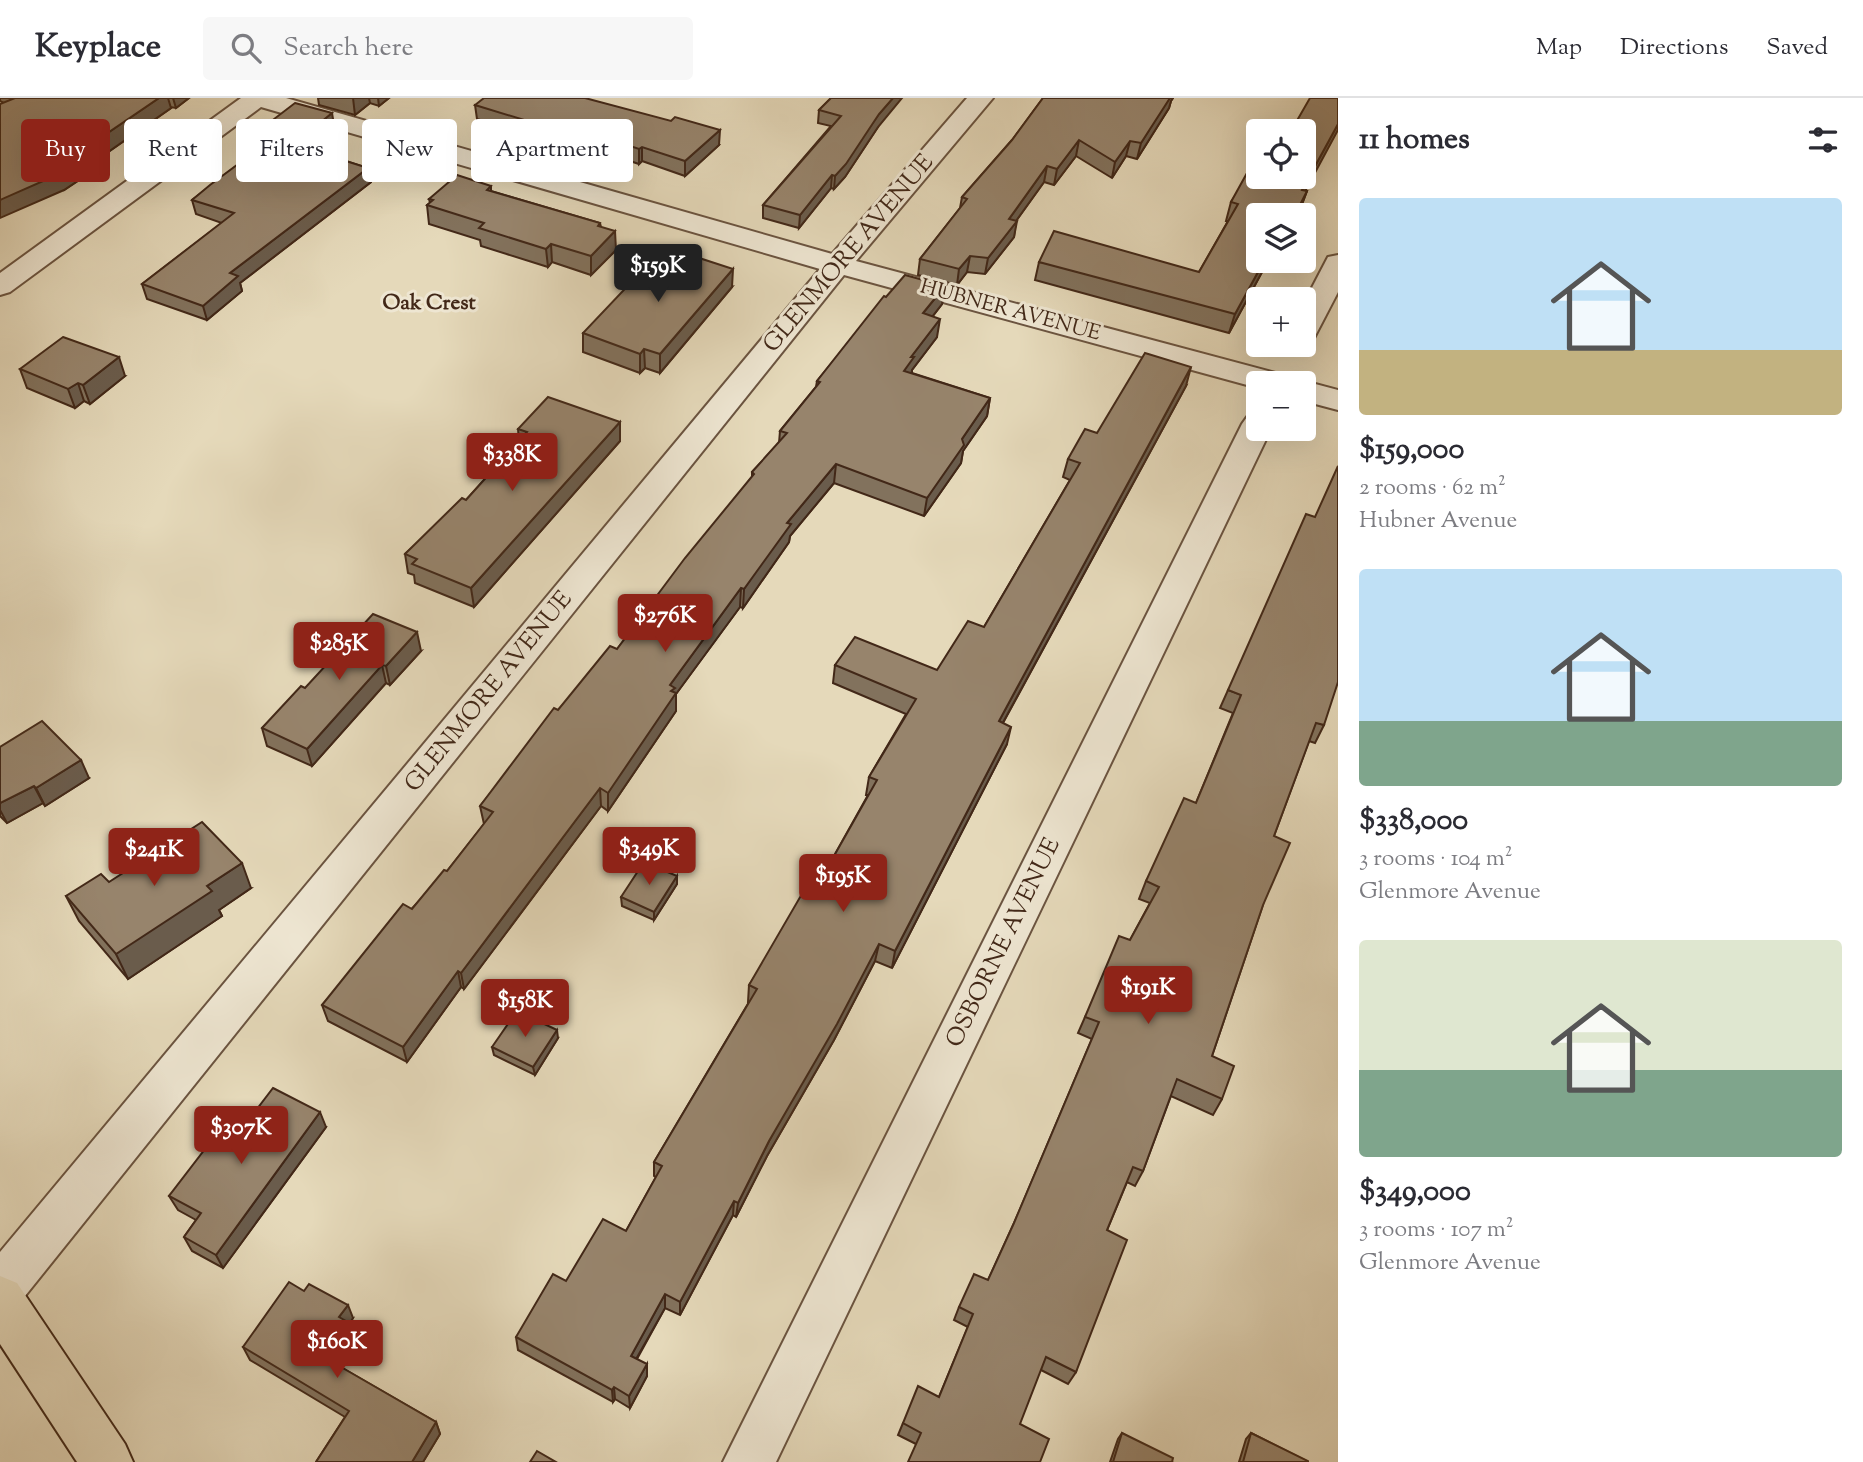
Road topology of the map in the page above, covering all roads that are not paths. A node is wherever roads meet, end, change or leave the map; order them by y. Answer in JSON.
{"nodes":[{"id":1,"x":258,"y":98,"type":"edge"},
{"id":2,"x":981,"y":98,"type":"edge"},
{"id":3,"x":1338,"y":262,"type":"edge"},
{"id":4,"x":838,"y":265,"type":"junction"},
{"id":5,"x":0,"y":286,"type":"edge"},
{"id":6,"x":1316,"y":307,"type":"edge"},
{"id":7,"x":1246,"y":375,"type":"edge"},
{"id":8,"x":1316,"y":394,"type":"edge"},
{"id":9,"x":1338,"y":400,"type":"edge"},
{"id":10,"x":1250,"y":441,"type":"edge"},
{"id":11,"x":0,"y":1289,"type":"edge"},
{"id":12,"x":0,"y":1300,"type":"edge"},
{"id":13,"x":107,"y":1462,"type":"edge"},
{"id":14,"x":749,"y":1462,"type":"edge"}],
"edges":[{"from":1,"to":4,"type":"street","name":"HUBNER AVENUE"},
{"from":1,"to":5,"type":"street"},
{"from":2,"to":4,"type":"street","name":"GLENMORE AVENUE"},
{"from":3,"to":6,"type":"street"},
{"from":4,"to":7,"type":"street","name":"HUBNER AVENUE"},
{"from":4,"to":11,"type":"street","name":"GLENMORE AVENUE"},
{"from":8,"to":9,"type":"street"},
{"from":10,"to":14,"type":"street","name":"OSBORNE AVENUE"},
{"from":12,"to":13,"type":"main road"}]}
